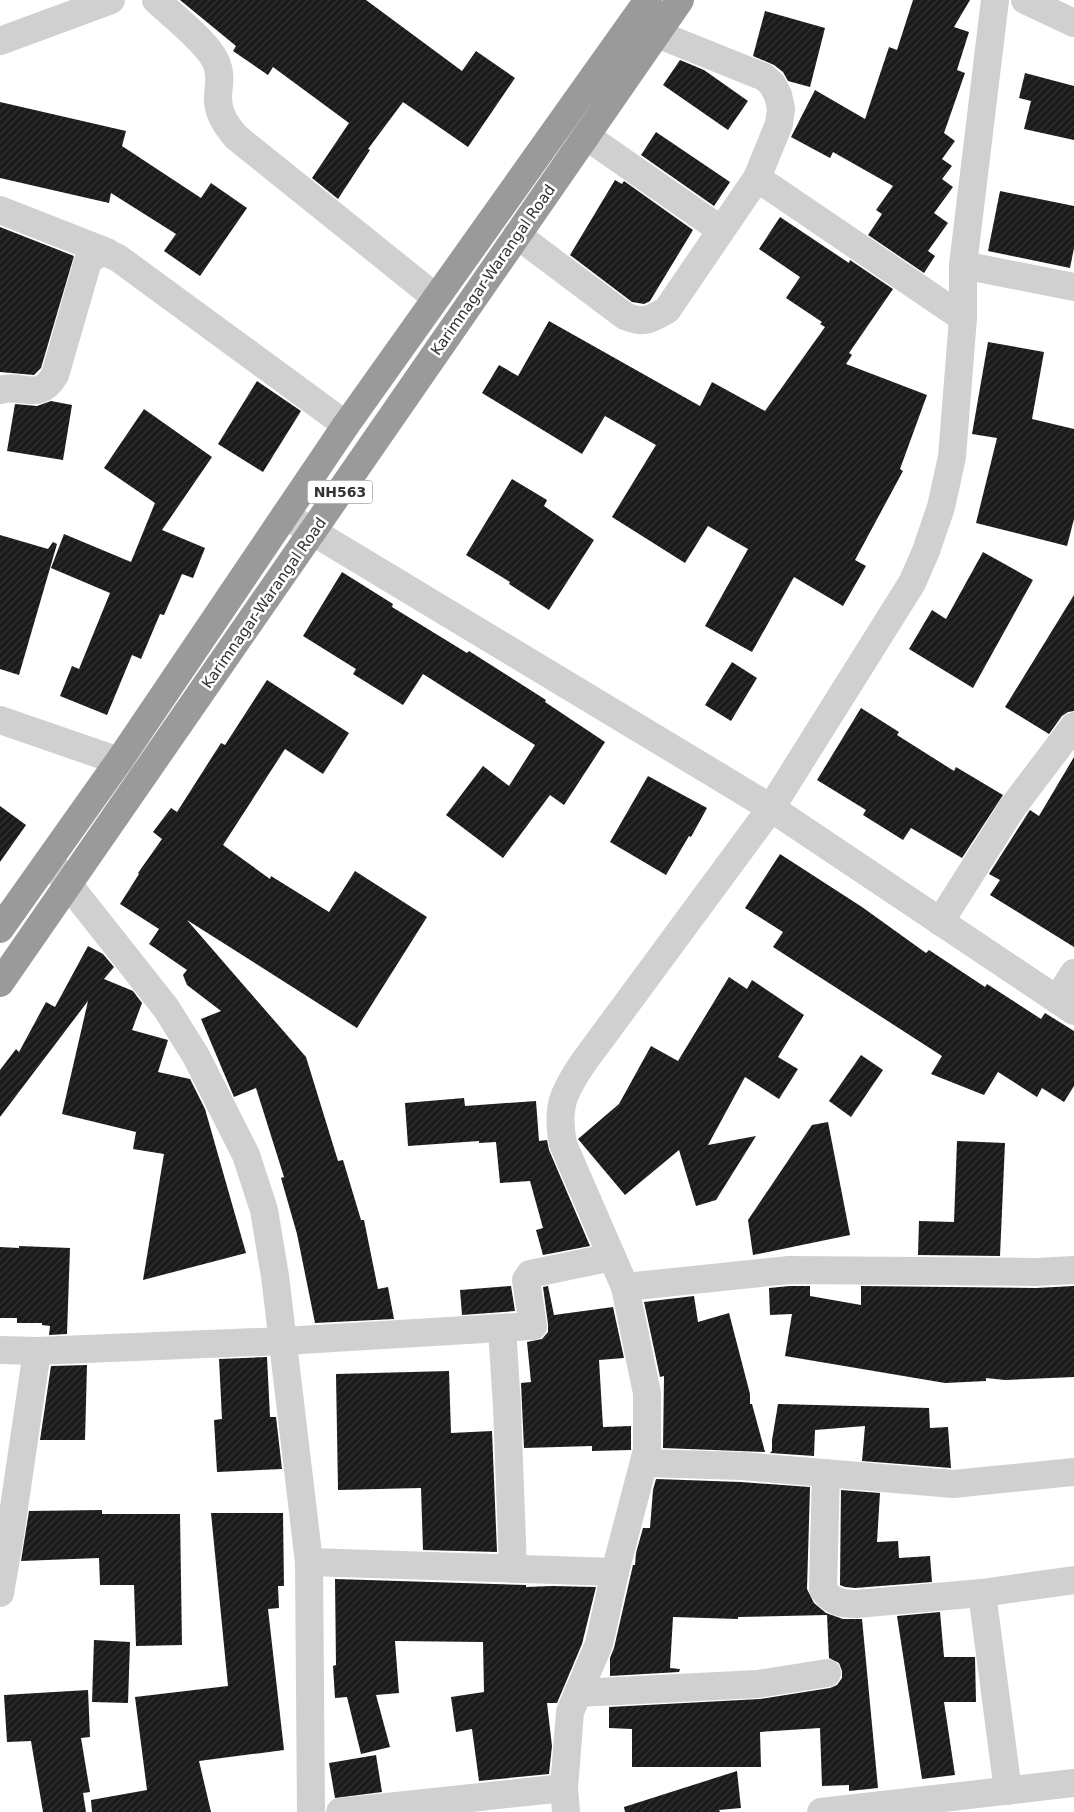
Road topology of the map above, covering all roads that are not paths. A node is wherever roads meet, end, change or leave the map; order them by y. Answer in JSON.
{"nodes":[{"id":1,"x":111,"y":0,"type":"edge"},
{"id":2,"x":156,"y":0,"type":"edge"},
{"id":3,"x":648,"y":0,"type":"edge"},
{"id":4,"x":680,"y":0,"type":"edge"},
{"id":5,"x":994,"y":0,"type":"edge"},
{"id":6,"x":1025,"y":0,"type":"edge"},
{"id":7,"x":1074,"y":23,"type":"edge"},
{"id":8,"x":657,"y":34,"type":"junction"},
{"id":9,"x":0,"y":41,"type":"edge"},
{"id":10,"x":586,"y":136,"type":"junction"},
{"id":11,"x":757,"y":178,"type":"junction"},
{"id":12,"x":0,"y":210,"type":"edge"},
{"id":13,"x":721,"y":230,"type":"junction"},
{"id":14,"x":517,"y":235,"type":"junction"},
{"id":15,"x":107,"y":252,"type":"junction"},
{"id":16,"x":963,"y":265,"type":"junction"},
{"id":17,"x":1074,"y":287,"type":"edge"},
{"id":18,"x":435,"y":297,"type":"junction"},
{"id":19,"x":963,"y":318,"type":"junction"},
{"id":20,"x":0,"y":390,"type":"edge"},
{"id":21,"x":346,"y":425,"type":"junction"},
{"id":22,"x":285,"y":515,"type":"junction"},
{"id":23,"x":312,"y":532,"type":"junction"},
{"id":24,"x":0,"y":720,"type":"edge"},
{"id":25,"x":1074,"y":726,"type":"edge"},
{"id":26,"x":118,"y":762,"type":"junction"},
{"id":27,"x":770,"y":808,"type":"junction"},
{"id":28,"x":48,"y":860,"type":"junction"},
{"id":29,"x":69,"y":886,"type":"junction"},
{"id":30,"x":940,"y":922,"type":"junction"},
{"id":31,"x":0,"y":929,"type":"edge"},
{"id":32,"x":1074,"y":973,"type":"edge"},
{"id":33,"x":0,"y":983,"type":"edge"},
{"id":34,"x":1065,"y":1006,"type":"edge"},
{"id":35,"x":612,"y":1258,"type":"junction"},
{"id":36,"x":1074,"y":1270,"type":"edge"},
{"id":37,"x":625,"y":1287,"type":"junction"},
{"id":38,"x":502,"y":1328,"type":"junction"},
{"id":39,"x":283,"y":1341,"type":"junction"},
{"id":40,"x":0,"y":1350,"type":"edge"},
{"id":41,"x":37,"y":1351,"type":"junction"},
{"id":42,"x":644,"y":1463,"type":"junction"},
{"id":43,"x":1074,"y":1472,"type":"edge"},
{"id":44,"x":826,"y":1473,"type":"junction"},
{"id":45,"x":5,"y":1538,"type":"edge"},
{"id":46,"x":309,"y":1562,"type":"junction"},
{"id":47,"x":513,"y":1569,"type":"junction"},
{"id":48,"x":615,"y":1572,"type":"junction"},
{"id":49,"x":1074,"y":1580,"type":"edge"},
{"id":50,"x":0,"y":1593,"type":"edge"},
{"id":51,"x":982,"y":1593,"type":"junction"},
{"id":52,"x":827,"y":1673,"type":"dead end"},
{"id":53,"x":578,"y":1693,"type":"junction"},
{"id":54,"x":1074,"y":1783,"type":"edge"},
{"id":55,"x":1008,"y":1790,"type":"junction"},
{"id":56,"x":565,"y":1800,"type":"edge"},
{"id":57,"x":311,"y":1812,"type":"edge"},
{"id":58,"x":340,"y":1812,"type":"edge"},
{"id":59,"x":821,"y":1812,"type":"edge"}],
"edges":[{"from":1,"to":9,"type":"street"},
{"from":2,"to":18,"type":"street"},
{"from":3,"to":18,"type":"highway","name":"Karimnagar-Warangal Road","number":"NH563"},
{"from":4,"to":8,"type":"highway","name":"Karimnagar-Warangal Road","number":"NH563"},
{"from":5,"to":16,"type":"street"},
{"from":6,"to":7,"type":"street"},
{"from":8,"to":10,"type":"highway","name":"Karimnagar-Warangal Road","number":"NH563"},
{"from":8,"to":11,"type":"street"},
{"from":10,"to":13,"type":"street"},
{"from":10,"to":14,"type":"highway","name":"Karimnagar-Warangal Road","number":"NH563"},
{"from":11,"to":13,"type":"street"},
{"from":11,"to":19,"type":"street"},
{"from":12,"to":15,"type":"street"},
{"from":13,"to":14,"type":"street"},
{"from":14,"to":23,"type":"highway","name":"Karimnagar-Warangal Road","number":"NH563"},
{"from":15,"to":20,"type":"street"},
{"from":15,"to":21,"type":"street"},
{"from":16,"to":17,"type":"street"},
{"from":16,"to":19,"type":"street"},
{"from":18,"to":21,"type":"highway","name":"Karimnagar-Warangal Road","number":"NH563"},
{"from":19,"to":27,"type":"street"},
{"from":21,"to":22,"type":"highway","name":"Karimnagar-Warangal Road","number":"NH563"},
{"from":22,"to":23,"type":"street"},
{"from":22,"to":26,"type":"highway","name":"Karimnagar-Warangal Road","number":"NH563"},
{"from":23,"to":27,"type":"street"},
{"from":23,"to":29,"type":"highway","name":"Karimnagar-Warangal Road","number":"NH563"},
{"from":24,"to":26,"type":"street"},
{"from":25,"to":30,"type":"street"},
{"from":26,"to":28,"type":"highway","name":"Karimnagar-Warangal Road","number":"NH563"},
{"from":27,"to":30,"type":"street"},
{"from":27,"to":35,"type":"street"},
{"from":28,"to":29,"type":"street"},
{"from":28,"to":31,"type":"highway","name":"Karimnagar-Warangal Road","number":"NH563"},
{"from":29,"to":33,"type":"highway","name":"Karimnagar-Warangal Road","number":"NH563"},
{"from":29,"to":39,"type":"street"},
{"from":30,"to":34,"type":"street"},
{"from":32,"to":34,"type":"street"},
{"from":35,"to":37,"type":"street"},
{"from":35,"to":38,"type":"street"},
{"from":36,"to":37,"type":"street"},
{"from":37,"to":42,"type":"street"},
{"from":38,"to":39,"type":"street"},
{"from":38,"to":47,"type":"street"},
{"from":39,"to":41,"type":"street"},
{"from":39,"to":46,"type":"street"},
{"from":40,"to":41,"type":"street"},
{"from":41,"to":45,"type":"street"},
{"from":42,"to":44,"type":"street"},
{"from":42,"to":48,"type":"street"},
{"from":43,"to":44,"type":"street"},
{"from":44,"to":51,"type":"street"},
{"from":45,"to":50,"type":"street"},
{"from":46,"to":47,"type":"street"},
{"from":46,"to":57,"type":"street"},
{"from":47,"to":48,"type":"street"},
{"from":48,"to":53,"type":"street"},
{"from":49,"to":51,"type":"street"},
{"from":51,"to":55,"type":"street"},
{"from":52,"to":53,"type":"street"},
{"from":53,"to":56,"type":"street"},
{"from":54,"to":55,"type":"street"},
{"from":55,"to":59,"type":"street"},
{"from":56,"to":58,"type":"street"}]}
